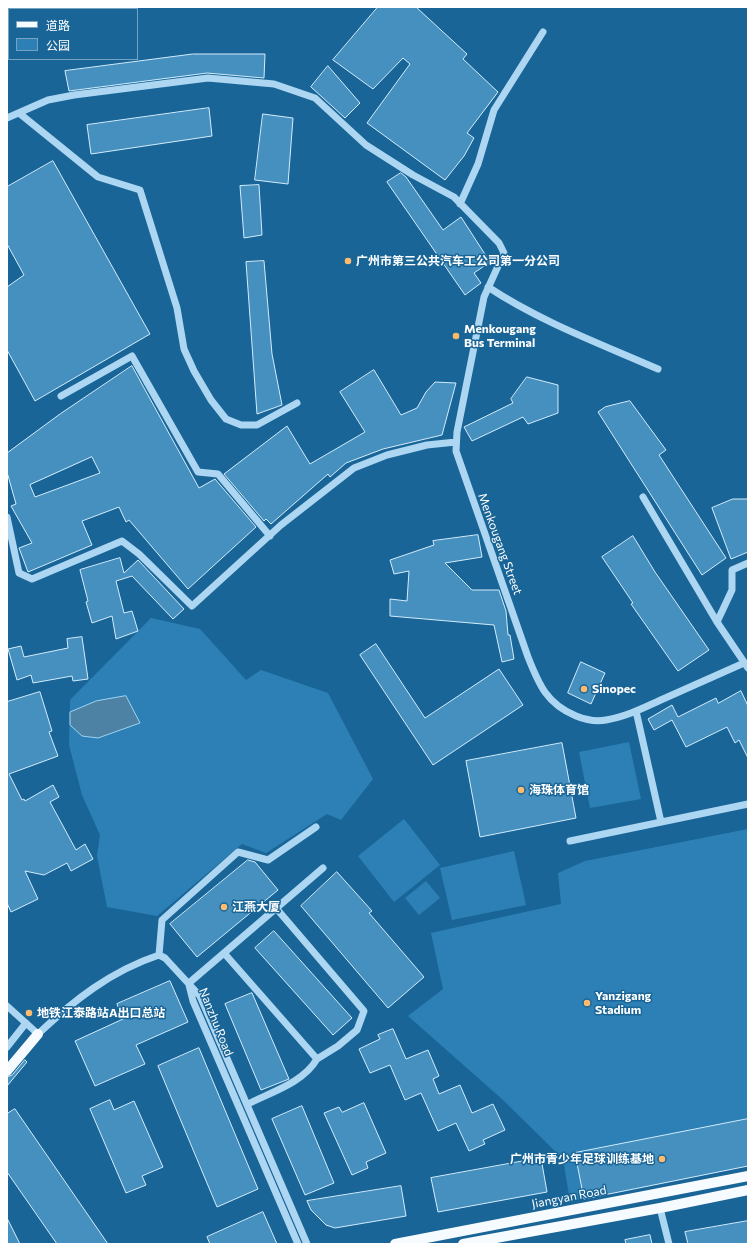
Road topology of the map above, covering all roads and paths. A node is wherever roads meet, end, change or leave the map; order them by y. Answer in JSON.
{"nodes":[{"id":1,"x":543,"y":32,"type":"dead end"},
{"id":2,"x":19,"y":112,"type":"junction"},
{"id":3,"x":7,"y":118,"type":"edge"},
{"id":4,"x":460,"y":204,"type":"junction"},
{"id":5,"x":488,"y":286,"type":"junction"},
{"id":6,"x":658,"y":369,"type":"dead end"},
{"id":7,"x":61,"y":396,"type":"dead end"},
{"id":8,"x":297,"y":403,"type":"dead end"},
{"id":9,"x":456,"y":442,"type":"junction"},
{"id":10,"x":643,"y":497,"type":"dead end"},
{"id":11,"x":7,"y":517,"type":"edge"},
{"id":12,"x":270,"y":536,"type":"junction"},
{"id":13,"x":748,"y":563,"type":"edge"},
{"id":14,"x":717,"y":622,"type":"junction"},
{"id":15,"x":746,"y":665,"type":"edge"},
{"id":16,"x":636,"y":711,"type":"junction"},
{"id":17,"x":748,"y":804,"type":"edge"},
{"id":18,"x":661,"y":822,"type":"junction"},
{"id":19,"x":316,"y":827,"type":"dead end"},
{"id":20,"x":570,"y":841,"type":"dead end"},
{"id":21,"x":323,"y":868,"type":"dead end"},
{"id":22,"x":276,"y":908,"type":"junction"},
{"id":23,"x":224,"y":953,"type":"junction"},
{"id":24,"x":159,"y":955,"type":"junction"},
{"id":25,"x":189,"y":983,"type":"junction"},
{"id":26,"x":7,"y":1006,"type":"edge"},
{"id":27,"x":26,"y":1023,"type":"junction"},
{"id":28,"x":38,"y":1034,"type":"junction"},
{"id":29,"x":7,"y":1047,"type":"edge"},
{"id":30,"x":317,"y":1059,"type":"junction"},
{"id":31,"x":7,"y":1071,"type":"edge"},
{"id":32,"x":248,"y":1104,"type":"junction"},
{"id":33,"x":748,"y":1176,"type":"edge"},
{"id":34,"x":748,"y":1190,"type":"edge"},
{"id":35,"x":660,"y":1208,"type":"junction"},
{"id":36,"x":298,"y":1244,"type":"edge"},
{"id":37,"x":307,"y":1244,"type":"edge"},
{"id":38,"x":395,"y":1244,"type":"edge"},
{"id":39,"x":463,"y":1244,"type":"edge"},
{"id":40,"x":669,"y":1244,"type":"edge"}],
"edges":[{"from":1,"to":4,"type":"street"},
{"from":2,"to":3,"type":"street","name":"Menkougang Street"},
{"from":2,"to":4,"type":"street","name":"Menkougang Street"},
{"from":2,"to":8,"type":"street"},
{"from":4,"to":5,"type":"street","name":"Menkougang Street"},
{"from":5,"to":6,"type":"street"},
{"from":5,"to":9,"type":"street","name":"Menkougang Street"},
{"from":7,"to":12,"type":"street"},
{"from":9,"to":12,"type":"street"},
{"from":9,"to":16,"type":"street","name":"Menkougang Street"},
{"from":10,"to":14,"type":"street"},
{"from":11,"to":12,"type":"street"},
{"from":13,"to":14,"type":"street"},
{"from":14,"to":15,"type":"street"},
{"from":15,"to":16,"type":"street","name":"Menkougang Street"},
{"from":16,"to":18,"type":"street"},
{"from":17,"to":18,"type":"street"},
{"from":18,"to":20,"type":"street"},
{"from":19,"to":24,"type":"street"},
{"from":21,"to":22,"type":"street"},
{"from":22,"to":23,"type":"street"},
{"from":22,"to":30,"type":"street"},
{"from":23,"to":25,"type":"street"},
{"from":23,"to":30,"type":"street"},
{"from":24,"to":25,"type":"street"},
{"from":24,"to":28,"type":"street"},
{"from":25,"to":32,"type":"street","name":"Nanzhu Road"},
{"from":25,"to":36,"type":"street","name":"Nanzhu Road"},
{"from":26,"to":27,"type":"street"},
{"from":27,"to":28,"type":"street"},
{"from":27,"to":29,"type":"street"},
{"from":28,"to":31,"type":"main road"},
{"from":30,"to":32,"type":"street"},
{"from":32,"to":37,"type":"street","name":"Nanzhu Road"},
{"from":33,"to":38,"type":"main road","name":"Jiangyan Road"},
{"from":34,"to":35,"type":"main road"},
{"from":35,"to":39,"type":"main road"},
{"from":35,"to":40,"type":"street"}]}
